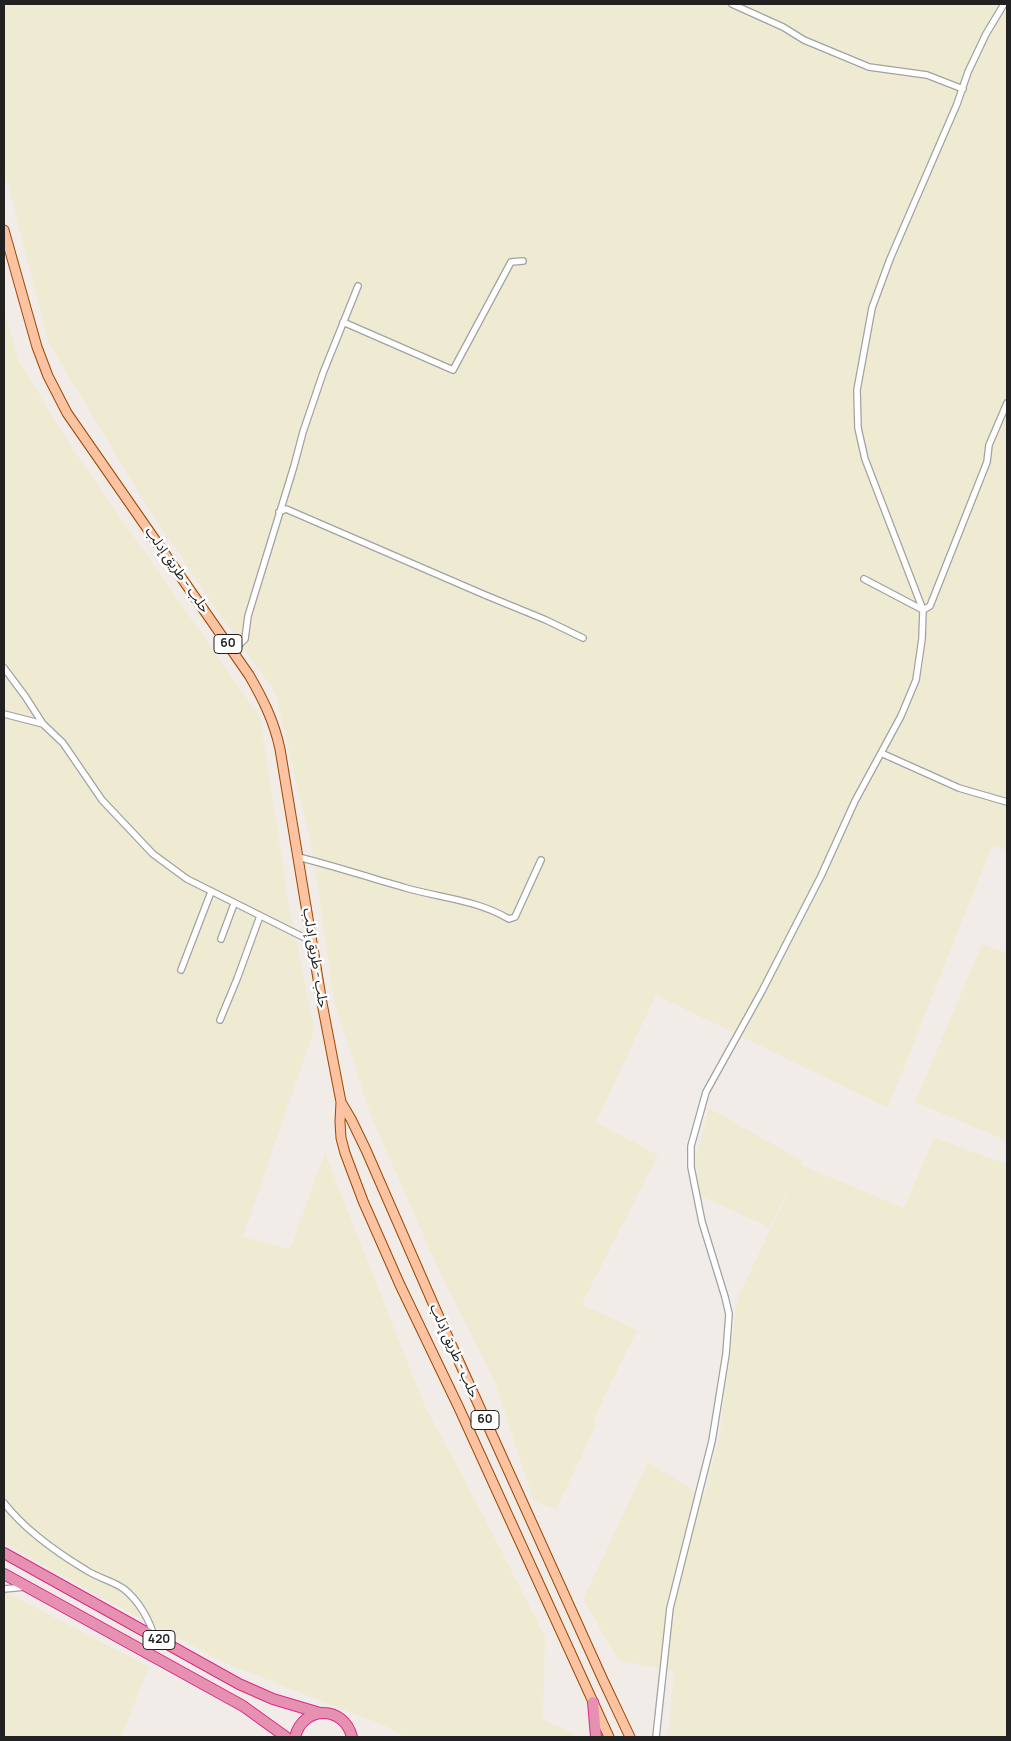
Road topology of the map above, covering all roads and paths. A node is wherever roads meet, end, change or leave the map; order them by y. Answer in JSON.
{"nodes":[{"id":1,"x":732,"y":4,"type":"edge"},
{"id":2,"x":1004,"y":4,"type":"edge"},
{"id":3,"x":963,"y":89,"type":"junction"},
{"id":4,"x":4,"y":230,"type":"edge"},
{"id":5,"x":523,"y":261,"type":"dead end"},
{"id":6,"x":358,"y":286,"type":"dead end"},
{"id":7,"x":343,"y":322,"type":"junction"},
{"id":8,"x":1007,"y":403,"type":"edge"},
{"id":9,"x":279,"y":512,"type":"junction"},
{"id":10,"x":864,"y":579,"type":"dead end"},
{"id":11,"x":923,"y":610,"type":"junction"},
{"id":12,"x":583,"y":638,"type":"dead end"},
{"id":13,"x":233,"y":651,"type":"junction"},
{"id":14,"x":4,"y":668,"type":"edge"},
{"id":15,"x":4,"y":714,"type":"edge"},
{"id":16,"x":43,"y":724,"type":"junction"},
{"id":17,"x":881,"y":753,"type":"junction"},
{"id":18,"x":1007,"y":802,"type":"edge"},
{"id":19,"x":298,"y":857,"type":"junction"},
{"id":20,"x":541,"y":860,"type":"dead end"},
{"id":21,"x":211,"y":892,"type":"junction"},
{"id":22,"x":234,"y":904,"type":"junction"},
{"id":23,"x":260,"y":916,"type":"junction"},
{"id":24,"x":312,"y":937,"type":"junction"},
{"id":25,"x":221,"y":939,"type":"dead end"},
{"id":26,"x":181,"y":970,"type":"dead end"},
{"id":27,"x":220,"y":1020,"type":"dead end"},
{"id":28,"x":341,"y":1102,"type":"junction"},
{"id":29,"x":4,"y":1503,"type":"edge"},
{"id":30,"x":4,"y":1553,"type":"edge"},
{"id":31,"x":4,"y":1574,"type":"edge"},
{"id":32,"x":26,"y":1586,"type":"junction"},
{"id":33,"x":4,"y":1589,"type":"edge"},
{"id":34,"x":154,"y":1637,"type":"junction"},
{"id":35,"x":609,"y":1693,"type":"junction"},
{"id":36,"x":593,"y":1702,"type":"junction"},
{"id":37,"x":320,"y":1713,"type":"junction"},
{"id":38,"x":351,"y":1732,"type":"edge"},
{"id":39,"x":286,"y":1737,"type":"edge"},
{"id":40,"x":295,"y":1737,"type":"edge"},
{"id":41,"x":359,"y":1737,"type":"edge"},
{"id":42,"x":596,"y":1737,"type":"edge"},
{"id":43,"x":609,"y":1737,"type":"edge"},
{"id":44,"x":630,"y":1737,"type":"edge"},
{"id":45,"x":656,"y":1737,"type":"edge"}],
"edges":[{"from":1,"to":3,"type":"street"},
{"from":2,"to":3,"type":"street"},
{"from":3,"to":11,"type":"street"},
{"from":4,"to":13,"type":"main road","name":"حلب - طريق إدلب","number":"60"},
{"from":5,"to":7,"type":"street"},
{"from":6,"to":7,"type":"street"},
{"from":7,"to":9,"type":"street"},
{"from":8,"to":11,"type":"street"},
{"from":9,"to":12,"type":"street"},
{"from":9,"to":13,"type":"street"},
{"from":10,"to":11,"type":"street"},
{"from":11,"to":17,"type":"street"},
{"from":13,"to":19,"type":"main road","name":"حلب - طريق إدلب","number":"60"},
{"from":14,"to":16,"type":"street"},
{"from":15,"to":16,"type":"street"},
{"from":16,"to":21,"type":"street"},
{"from":17,"to":18,"type":"street"},
{"from":17,"to":45,"type":"street"},
{"from":19,"to":20,"type":"street"},
{"from":19,"to":24,"type":"main road","name":"حلب - طريق إدلب","number":"60"},
{"from":21,"to":22,"type":"street"},
{"from":21,"to":26,"type":"street"},
{"from":22,"to":23,"type":"street"},
{"from":22,"to":25,"type":"street"},
{"from":23,"to":24,"type":"street"},
{"from":23,"to":27,"type":"street"},
{"from":24,"to":28,"type":"main road","name":"حلب - طريق إدلب","number":"60"},
{"from":28,"to":35,"type":"main road","name":"حلب - طريق إدلب","number":"60"},
{"from":28,"to":36,"type":"main road","name":"حلب - طريق إدلب","number":"60"},
{"from":29,"to":34,"type":"street"},
{"from":30,"to":34,"type":"highway","number":"420"},
{"from":31,"to":32,"type":"highway","number":"420"},
{"from":32,"to":33,"type":"street"},
{"from":32,"to":39,"type":"highway","number":"420"},
{"from":34,"to":37,"type":"highway","number":"420"},
{"from":35,"to":36,"type":"main road"},
{"from":35,"to":44,"type":"main road","name":"حلب - طريق إدلب","number":"60"},
{"from":36,"to":42,"type":"highway"},
{"from":36,"to":43,"type":"main road","name":"حلب - طريق إدلب","number":"60"},
{"from":37,"to":38,"type":"highway"},
{"from":37,"to":40,"type":"highway"},
{"from":38,"to":41,"type":"highway"}]}
